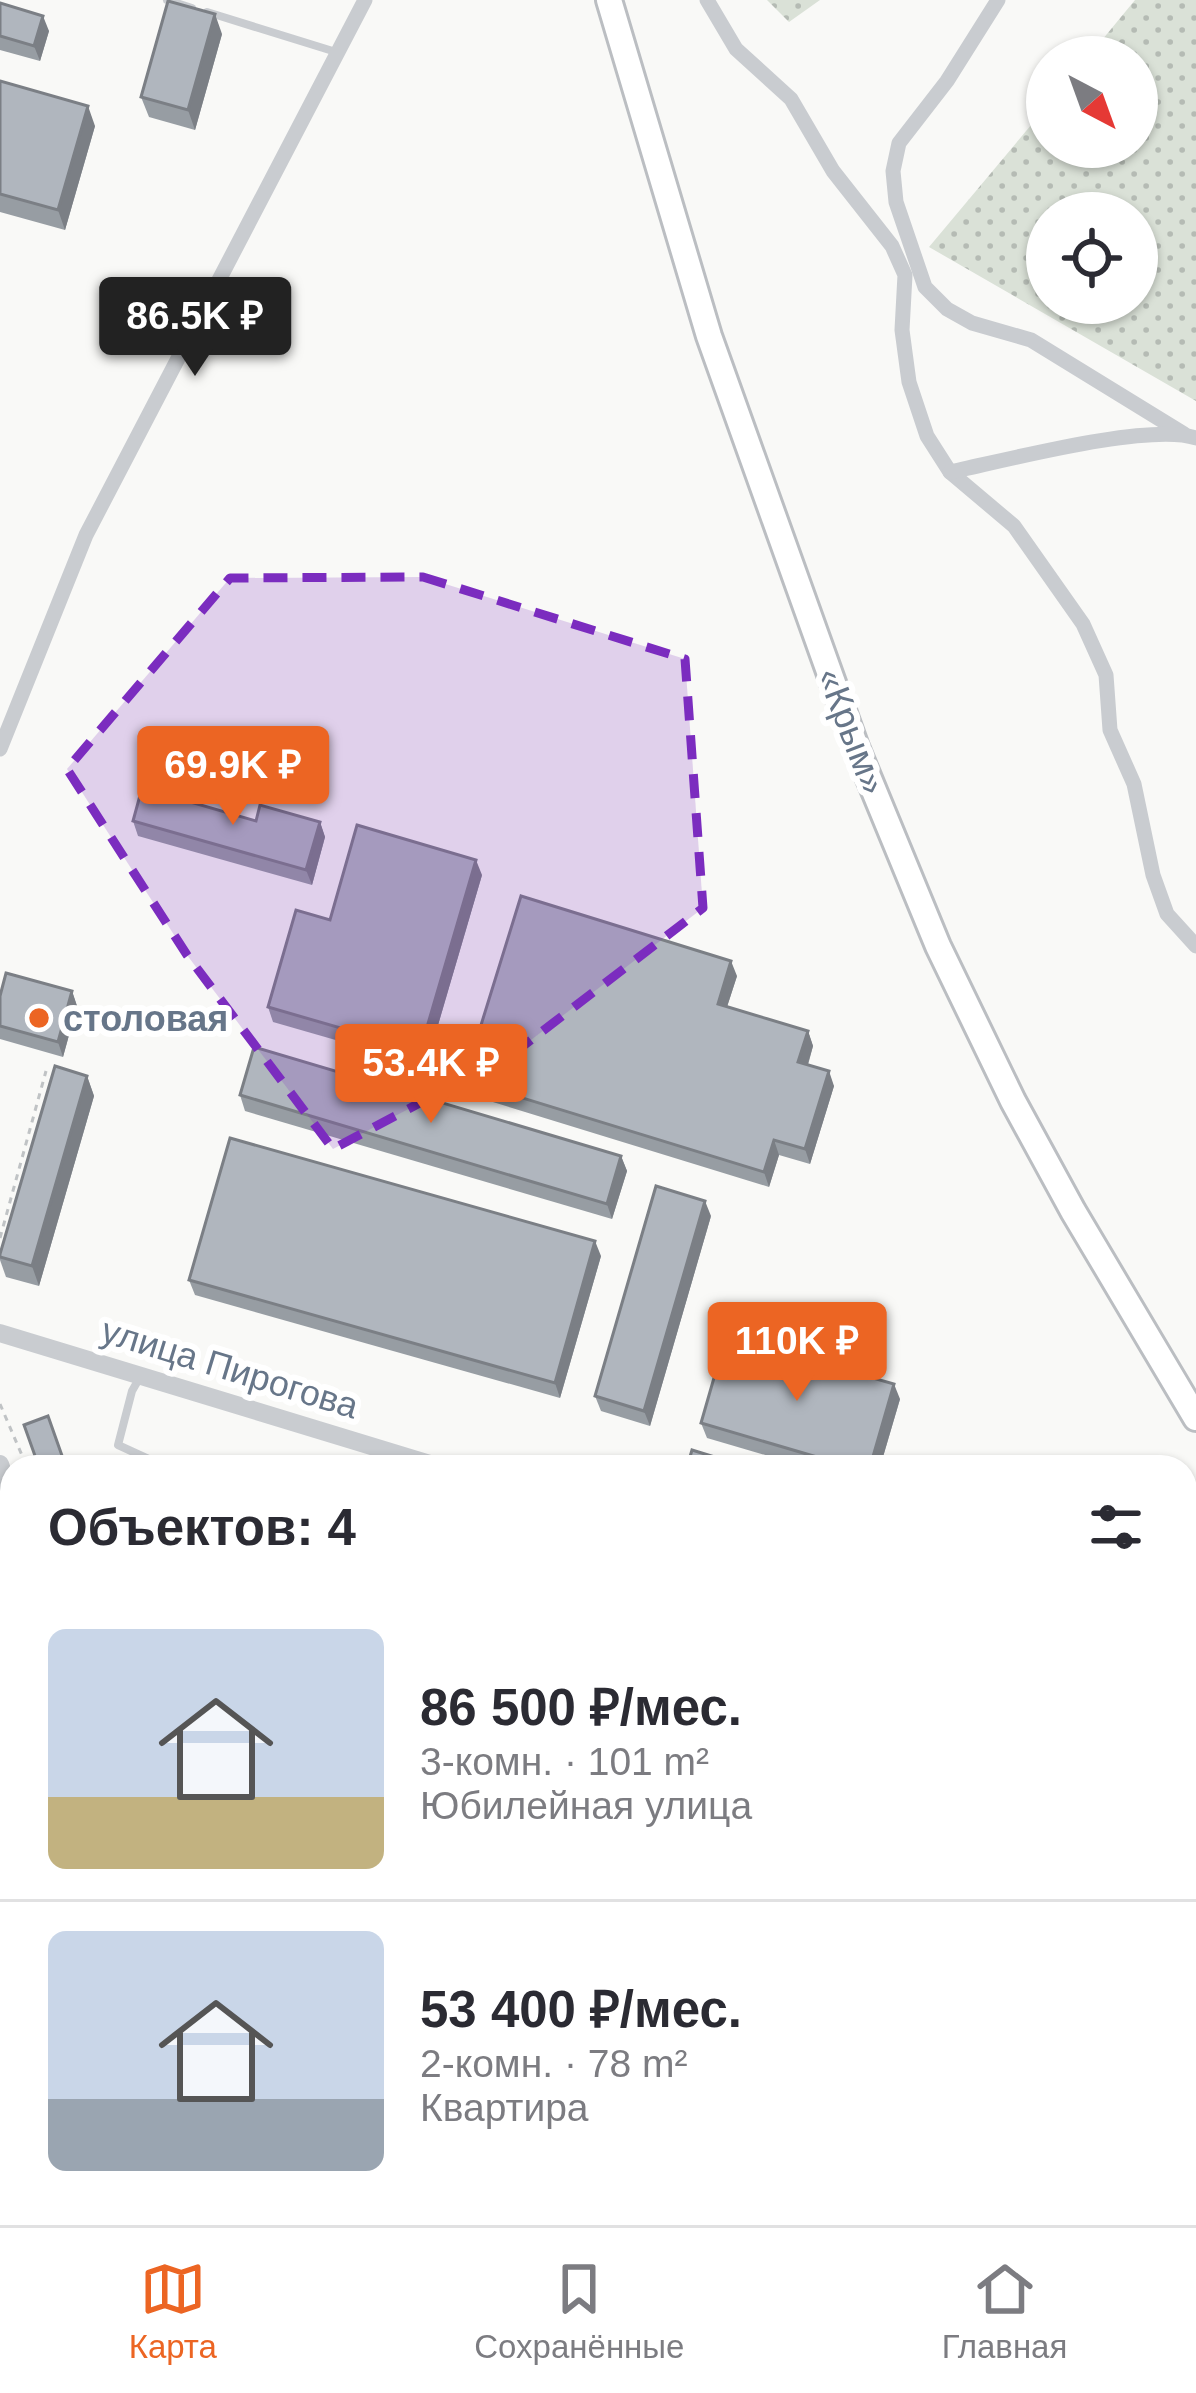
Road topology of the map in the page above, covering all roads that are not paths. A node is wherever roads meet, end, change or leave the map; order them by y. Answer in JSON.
{"nodes":[{"id":1,"x":167,"y":0,"type":"edge"},
{"id":2,"x":364,"y":0,"type":"edge"},
{"id":3,"x":610,"y":0,"type":"edge"},
{"id":4,"x":706,"y":0,"type":"edge"},
{"id":5,"x":998,"y":0,"type":"edge"},
{"id":6,"x":337,"y":53,"type":"junction"},
{"id":7,"x":896,"y":202,"type":"junction"},
{"id":8,"x":870,"y":215,"type":"junction"},
{"id":9,"x":1190,"y":436,"type":"edge"},
{"id":10,"x":950,"y":472,"type":"junction"},
{"id":11,"x":0,"y":749,"type":"edge"},
{"id":12,"x":1196,"y":946,"type":"edge"},
{"id":13,"x":0,"y":1333,"type":"edge"},
{"id":14,"x":140,"y":1376,"type":"junction"},
{"id":15,"x":1196,"y":1418,"type":"edge"},
{"id":16,"x":132,"y":1455,"type":"edge"},
{"id":17,"x":400,"y":1455,"type":"edge"}],
"edges":[{"from":1,"to":6,"type":"lane"},
{"from":2,"to":6,"type":"street"},
{"from":3,"to":15,"type":"highway","name":"«Крым»"},
{"from":4,"to":8,"type":"street"},
{"from":5,"to":7,"type":"street"},
{"from":6,"to":11,"type":"street"},
{"from":7,"to":8,"type":"street"},
{"from":7,"to":9,"type":"street"},
{"from":8,"to":10,"type":"street"},
{"from":9,"to":10,"type":"street"},
{"from":10,"to":12,"type":"street"},
{"from":13,"to":14,"type":"street","name":"улица Пирогова"},
{"from":14,"to":16,"type":"lane"},
{"from":14,"to":17,"type":"street","name":"улица Пирогова"}]}
